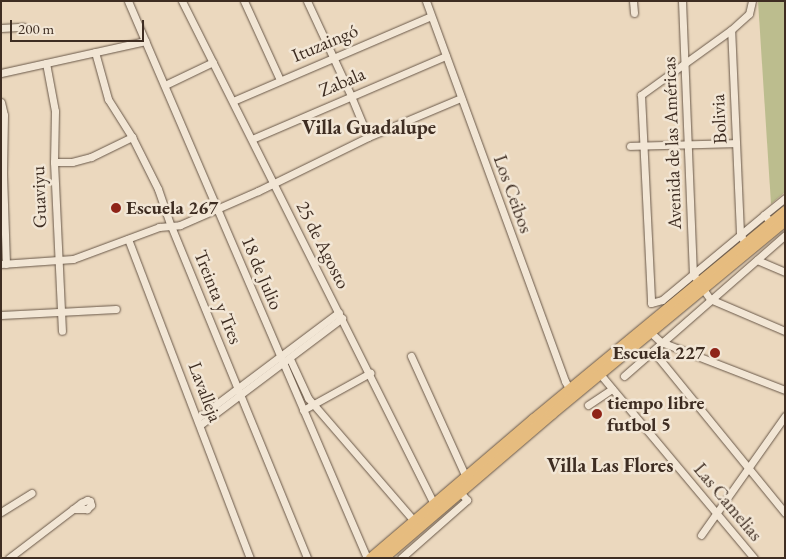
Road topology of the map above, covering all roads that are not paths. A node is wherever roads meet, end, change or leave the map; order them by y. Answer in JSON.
{"nodes":[{"id":1,"x":128,"y":1,"type":"edge"},
{"id":2,"x":182,"y":1,"type":"edge"},
{"id":3,"x":244,"y":1,"type":"edge"},
{"id":4,"x":307,"y":1,"type":"edge"},
{"id":5,"x":426,"y":1,"type":"edge"},
{"id":6,"x":634,"y":1,"type":"edge"},
{"id":7,"x":682,"y":1,"type":"edge"},
{"id":8,"x":752,"y":1,"type":"edge"},
{"id":9,"x":634,"y":13,"type":"dead end"},
{"id":10,"x":431,"y":16,"type":"junction"},
{"id":11,"x":23,"y":27,"type":"dead end"},
{"id":12,"x":1,"y":28,"type":"edge"},
{"id":13,"x":731,"y":30,"type":"junction"},
{"id":14,"x":145,"y":41,"type":"junction"},
{"id":15,"x":95,"y":52,"type":"junction"},
{"id":16,"x":446,"y":56,"type":"junction"},
{"id":17,"x":333,"y":57,"type":"junction"},
{"id":18,"x":213,"y":62,"type":"junction"},
{"id":19,"x":46,"y":63,"type":"junction"},
{"id":20,"x":685,"y":63,"type":"junction"},
{"id":21,"x":1,"y":72,"type":"edge"},
{"id":22,"x":280,"y":80,"type":"junction"},
{"id":23,"x":165,"y":85,"type":"junction"},
{"id":24,"x":351,"y":96,"type":"junction"},
{"id":25,"x":461,"y":98,"type":"junction"},
{"id":26,"x":233,"y":101,"type":"junction"},
{"id":27,"x":1,"y":102,"type":"edge"},
{"id":28,"x":132,"y":137,"type":"junction"},
{"id":29,"x":368,"y":137,"type":"junction"},
{"id":30,"x":252,"y":139,"type":"junction"},
{"id":31,"x":736,"y":143,"type":"junction"},
{"id":32,"x":688,"y":144,"type":"junction"},
{"id":33,"x":630,"y":146,"type":"dead end"},
{"id":34,"x":643,"y":146,"type":"junction"},
{"id":35,"x":54,"y":162,"type":"junction"},
{"id":36,"x":273,"y":182,"type":"junction"},
{"id":37,"x":785,"y":198,"type":"edge"},
{"id":38,"x":217,"y":210,"type":"junction"},
{"id":39,"x":785,"y":211,"type":"edge"},
{"id":40,"x":768,"y":218,"type":"junction"},
{"id":41,"x":785,"y":221,"type":"edge"},
{"id":42,"x":171,"y":226,"type":"junction"},
{"id":43,"x":740,"y":233,"type":"junction"},
{"id":44,"x":785,"y":235,"type":"edge"},
{"id":45,"x":128,"y":239,"type":"junction"},
{"id":46,"x":745,"y":244,"type":"junction"},
{"id":47,"x":757,"y":260,"type":"junction"},
{"id":48,"x":58,"y":262,"type":"junction"},
{"id":49,"x":4,"y":264,"type":"edge"},
{"id":50,"x":785,"y":272,"type":"edge"},
{"id":51,"x":693,"y":273,"type":"junction"},
{"id":52,"x":701,"y":286,"type":"junction"},
{"id":53,"x":710,"y":299,"type":"junction"},
{"id":54,"x":116,"y":309,"type":"dead end"},
{"id":55,"x":61,"y":312,"type":"junction"},
{"id":56,"x":1,"y":315,"type":"edge"},
{"id":57,"x":341,"y":315,"type":"junction"},
{"id":58,"x":648,"y":330,"type":"junction"},
{"id":59,"x":62,"y":331,"type":"dead end"},
{"id":60,"x":785,"y":331,"type":"edge"},
{"id":61,"x":661,"y":342,"type":"junction"},
{"id":62,"x":653,"y":351,"type":"junction"},
{"id":63,"x":410,"y":356,"type":"dead end"},
{"id":64,"x":290,"y":358,"type":"junction"},
{"id":65,"x":282,"y":360,"type":"junction"},
{"id":66,"x":370,"y":373,"type":"junction"},
{"id":67,"x":600,"y":374,"type":"junction"},
{"id":68,"x":624,"y":376,"type":"dead end"},
{"id":69,"x":612,"y":389,"type":"junction"},
{"id":70,"x":785,"y":390,"type":"edge"},
{"id":71,"x":239,"y":392,"type":"junction"},
{"id":72,"x":571,"y":393,"type":"junction"},
{"id":73,"x":313,"y":404,"type":"junction"},
{"id":74,"x":588,"y":405,"type":"dead end"},
{"id":75,"x":303,"y":410,"type":"junction"},
{"id":76,"x":785,"y":416,"type":"edge"},
{"id":77,"x":199,"y":422,"type":"junction"},
{"id":78,"x":748,"y":468,"type":"junction"},
{"id":79,"x":466,"y":477,"type":"junction"},
{"id":80,"x":32,"y":493,"type":"dead end"},
{"id":81,"x":434,"y":504,"type":"junction"},
{"id":82,"x":73,"y":509,"type":"dead end"},
{"id":83,"x":784,"y":509,"type":"edge"},
{"id":84,"x":1,"y":512,"type":"edge"},
{"id":85,"x":716,"y":513,"type":"junction"},
{"id":86,"x":414,"y":521,"type":"junction"},
{"id":87,"x":701,"y":535,"type":"dead end"},
{"id":88,"x":398,"y":555,"type":"edge"},
{"id":89,"x":9,"y":558,"type":"edge"},
{"id":90,"x":250,"y":558,"type":"edge"},
{"id":91,"x":307,"y":558,"type":"edge"},
{"id":92,"x":367,"y":558,"type":"edge"},
{"id":93,"x":371,"y":558,"type":"edge"},
{"id":94,"x":384,"y":558,"type":"edge"},
{"id":95,"x":754,"y":558,"type":"edge"}],
"edges":[{"from":1,"to":14,"type":"street","name":"18 de Julio"},
{"from":2,"to":18,"type":"street","name":"25 de Agosto"},
{"from":3,"to":22,"type":"street"},
{"from":4,"to":17,"type":"street"},
{"from":5,"to":10,"type":"street","name":"Los Ceibos"},
{"from":6,"to":9,"type":"street"},
{"from":7,"to":20,"type":"street","name":"Avenida de las Américas"},
{"from":8,"to":13,"type":"street"},
{"from":10,"to":16,"type":"street","name":"Los Ceibos"},
{"from":10,"to":17,"type":"street","name":"Ituzaingó"},
{"from":11,"to":12,"type":"street"},
{"from":13,"to":20,"type":"street"},
{"from":13,"to":31,"type":"street","name":"Bolivia"},
{"from":14,"to":15,"type":"street"},
{"from":14,"to":23,"type":"street","name":"18 de Julio"},
{"from":15,"to":19,"type":"street"},
{"from":15,"to":28,"type":"street","name":"Treinta y Tres"},
{"from":16,"to":24,"type":"street","name":"Zabala"},
{"from":16,"to":25,"type":"street","name":"Los Ceibos"},
{"from":17,"to":22,"type":"street","name":"Ituzaingó"},
{"from":17,"to":24,"type":"street"},
{"from":18,"to":23,"type":"street"},
{"from":18,"to":26,"type":"street","name":"25 de Agosto"},
{"from":19,"to":21,"type":"street"},
{"from":19,"to":35,"type":"street","name":"Guaviyu"},
{"from":20,"to":32,"type":"street","name":"Avenida de las Américas"},
{"from":20,"to":34,"type":"street"},
{"from":22,"to":26,"type":"street","name":"Ituzaingó"},
{"from":23,"to":38,"type":"street","name":"18 de Julio"},
{"from":24,"to":29,"type":"street"},
{"from":24,"to":30,"type":"street","name":"Zabala"},
{"from":25,"to":29,"type":"street"},
{"from":25,"to":72,"type":"street","name":"Los Ceibos"},
{"from":26,"to":30,"type":"street","name":"25 de Agosto"},
{"from":27,"to":49,"type":"street"},
{"from":28,"to":35,"type":"street"},
{"from":28,"to":42,"type":"street","name":"Treinta y Tres"},
{"from":29,"to":36,"type":"street"},
{"from":30,"to":36,"type":"street","name":"25 de Agosto"},
{"from":31,"to":32,"type":"street"},
{"from":31,"to":43,"type":"street","name":"Bolivia"},
{"from":32,"to":34,"type":"street"},
{"from":32,"to":51,"type":"street","name":"Avenida de las Américas"},
{"from":33,"to":34,"type":"street"},
{"from":34,"to":51,"type":"street"},
{"from":35,"to":48,"type":"street","name":"Guaviyu"},
{"from":36,"to":38,"type":"street"},
{"from":36,"to":57,"type":"street","name":"25 de Agosto"},
{"from":37,"to":40,"type":"street"},
{"from":38,"to":42,"type":"street"},
{"from":38,"to":65,"type":"street","name":"18 de Julio"},
{"from":39,"to":40,"type":"highway"},
{"from":40,"to":43,"type":"street"},
{"from":40,"to":46,"type":"highway"},
{"from":41,"to":52,"type":"highway"},
{"from":42,"to":45,"type":"street"},
{"from":42,"to":71,"type":"street","name":"Treinta y Tres"},
{"from":43,"to":46,"type":"street","name":"Bolivia"},
{"from":43,"to":51,"type":"street"},
{"from":44,"to":47,"type":"street"},
{"from":45,"to":48,"type":"street"},
{"from":45,"to":77,"type":"street","name":"Lavalleja"},
{"from":46,"to":52,"type":"highway"},
{"from":47,"to":50,"type":"street"},
{"from":47,"to":53,"type":"street"},
{"from":48,"to":49,"type":"street"},
{"from":48,"to":55,"type":"street","name":"Guaviyu"},
{"from":51,"to":52,"type":"street","name":"Avenida de las Américas"},
{"from":52,"to":53,"type":"street","name":"Avenida de las Américas"},
{"from":52,"to":58,"type":"highway"},
{"from":53,"to":60,"type":"street"},
{"from":53,"to":61,"type":"street"},
{"from":54,"to":55,"type":"street"},
{"from":55,"to":56,"type":"street"},
{"from":55,"to":59,"type":"street","name":"Guaviyu"},
{"from":57,"to":64,"type":"street"},
{"from":57,"to":65,"type":"street"},
{"from":57,"to":66,"type":"street","name":"25 de Agosto"},
{"from":58,"to":61,"type":"street"},
{"from":58,"to":67,"type":"highway"},
{"from":58,"to":72,"type":"highway"},
{"from":61,"to":62,"type":"street"},
{"from":61,"to":70,"type":"street"},
{"from":62,"to":68,"type":"street"},
{"from":62,"to":78,"type":"street"},
{"from":63,"to":79,"type":"street"},
{"from":64,"to":65,"type":"street"},
{"from":64,"to":73,"type":"street"},
{"from":65,"to":71,"type":"street"},
{"from":65,"to":75,"type":"street","name":"18 de Julio"},
{"from":66,"to":73,"type":"street"},
{"from":66,"to":81,"type":"street","name":"25 de Agosto"},
{"from":67,"to":69,"type":"street","name":"Las Camelias"},
{"from":67,"to":72,"type":"highway"},
{"from":69,"to":74,"type":"street"},
{"from":69,"to":85,"type":"street","name":"Las Camelias"},
{"from":71,"to":77,"type":"street"},
{"from":71,"to":91,"type":"street","name":"Treinta y Tres"},
{"from":72,"to":79,"type":"highway"},
{"from":72,"to":88,"type":"highway"},
{"from":73,"to":75,"type":"street"},
{"from":73,"to":86,"type":"street"},
{"from":75,"to":92,"type":"street","name":"18 de Julio"},
{"from":76,"to":78,"type":"street"},
{"from":77,"to":90,"type":"street","name":"Lavalleja"},
{"from":78,"to":83,"type":"street"},
{"from":78,"to":85,"type":"street"},
{"from":79,"to":81,"type":"highway"},
{"from":80,"to":84,"type":"street"},
{"from":81,"to":86,"type":"highway"},
{"from":82,"to":89,"type":"street"},
{"from":85,"to":87,"type":"street"},
{"from":85,"to":95,"type":"street","name":"Las Camelias"},
{"from":86,"to":93,"type":"highway"},
{"from":88,"to":94,"type":"highway"}]}
